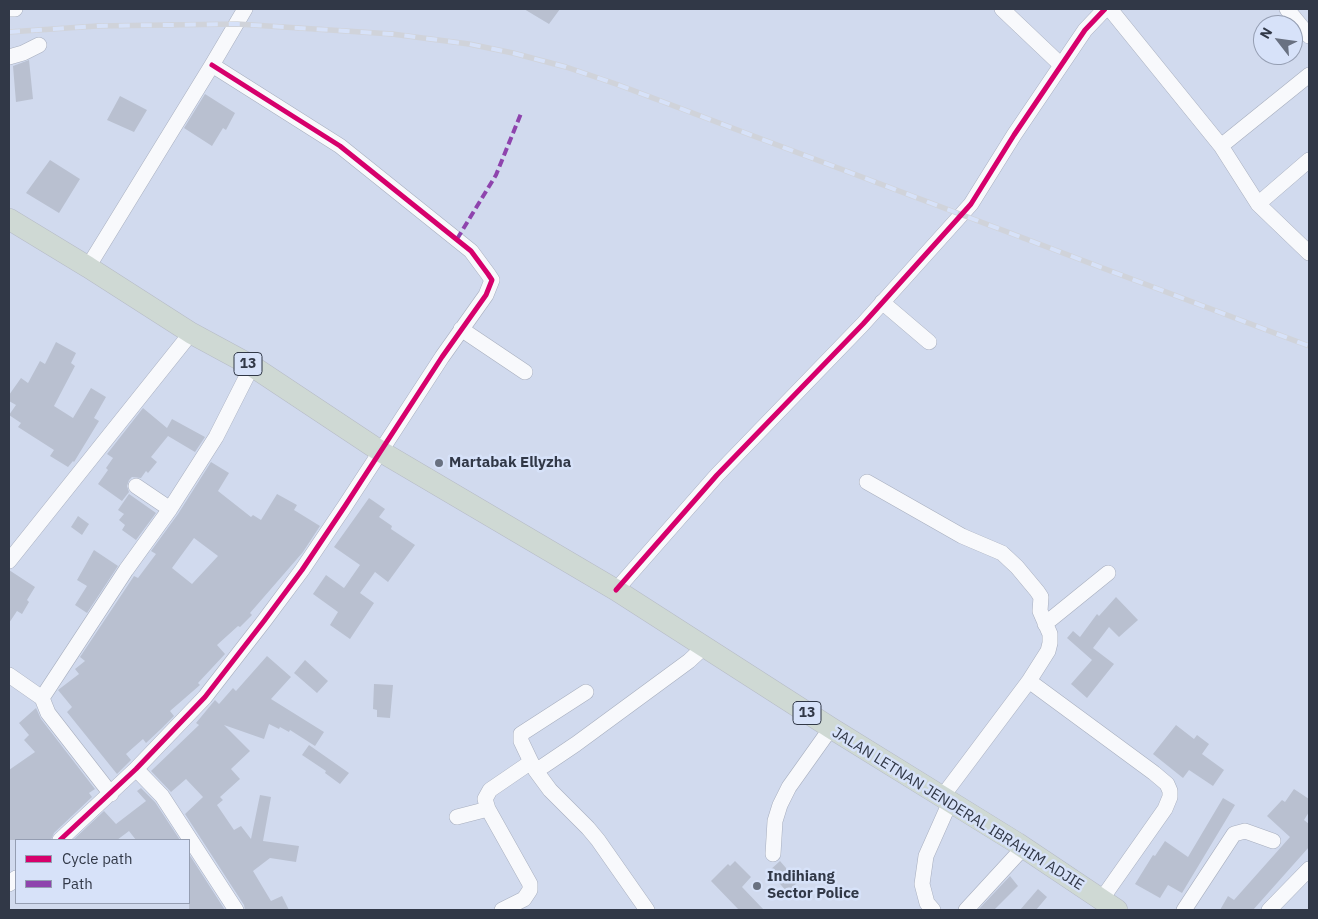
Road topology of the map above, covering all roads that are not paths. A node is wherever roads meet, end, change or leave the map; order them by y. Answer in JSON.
{"nodes":[{"id":1,"x":9,"y":9,"type":"edge"},
{"id":2,"x":15,"y":9,"type":"edge"},
{"id":3,"x":245,"y":9,"type":"edge"},
{"id":4,"x":1002,"y":9,"type":"edge"},
{"id":5,"x":1105,"y":9,"type":"edge"},
{"id":6,"x":1110,"y":9,"type":"edge"},
{"id":7,"x":1287,"y":9,"type":"edge"},
{"id":8,"x":1309,"y":36,"type":"edge"},
{"id":9,"x":39,"y":45,"type":"dead end"},
{"id":10,"x":9,"y":57,"type":"edge"},
{"id":11,"x":212,"y":65,"type":"junction"},
{"id":12,"x":1061,"y":65,"type":"junction"},
{"id":13,"x":1309,"y":75,"type":"edge"},
{"id":14,"x":1221,"y":146,"type":"junction"},
{"id":15,"x":1309,"y":160,"type":"edge"},
{"id":16,"x":1258,"y":204,"type":"junction"},
{"id":17,"x":9,"y":219,"type":"edge"},
{"id":18,"x":1308,"y":251,"type":"edge"},
{"id":19,"x":88,"y":267,"type":"junction"},
{"id":20,"x":882,"y":302,"type":"junction"},
{"id":21,"x":461,"y":329,"type":"junction"},
{"id":22,"x":191,"y":333,"type":"junction"},
{"id":23,"x":929,"y":342,"type":"dead end"},
{"id":24,"x":252,"y":366,"type":"junction"},
{"id":25,"x":524,"y":372,"type":"dead end"},
{"id":26,"x":380,"y":451,"type":"junction"},
{"id":27,"x":867,"y":482,"type":"dead end"},
{"id":28,"x":136,"y":486,"type":"dead end"},
{"id":29,"x":170,"y":509,"type":"junction"},
{"id":30,"x":10,"y":555,"type":"edge"},
{"id":31,"x":1108,"y":573,"type":"dead end"},
{"id":32,"x":616,"y":590,"type":"junction"},
{"id":33,"x":1045,"y":624,"type":"junction"},
{"id":34,"x":704,"y":647,"type":"junction"},
{"id":35,"x":9,"y":676,"type":"edge"},
{"id":36,"x":1029,"y":680,"type":"junction"},
{"id":37,"x":586,"y":692,"type":"dead end"},
{"id":38,"x":42,"y":698,"type":"junction"},
{"id":39,"x":831,"y":728,"type":"junction"},
{"id":40,"x":533,"y":767,"type":"junction"},
{"id":41,"x":136,"y":769,"type":"junction"},
{"id":42,"x":111,"y":794,"type":"junction"},
{"id":43,"x":946,"y":799,"type":"junction"},
{"id":44,"x":488,"y":809,"type":"junction"},
{"id":45,"x":457,"y":816,"type":"dead end"},
{"id":46,"x":61,"y":839,"type":"edge"},
{"id":47,"x":190,"y":839,"type":"edge"},
{"id":48,"x":190,"y":839,"type":"edge"},
{"id":49,"x":1273,"y":841,"type":"dead end"},
{"id":50,"x":1023,"y":848,"type":"junction"},
{"id":51,"x":772,"y":854,"type":"dead end"},
{"id":52,"x":1309,"y":869,"type":"edge"},
{"id":53,"x":1109,"y":905,"type":"edge"},
{"id":54,"x":236,"y":910,"type":"edge"},
{"id":55,"x":502,"y":910,"type":"edge"},
{"id":56,"x":647,"y":910,"type":"edge"},
{"id":57,"x":934,"y":910,"type":"edge"},
{"id":58,"x":966,"y":910,"type":"edge"},
{"id":59,"x":1184,"y":910,"type":"edge"},
{"id":60,"x":1269,"y":910,"type":"edge"}],
"edges":[{"from":1,"to":2,"type":"street"},
{"from":3,"to":11,"type":"street"},
{"from":4,"to":12,"type":"street"},
{"from":5,"to":12,"type":"street"},
{"from":6,"to":14,"type":"street"},
{"from":7,"to":8,"type":"street"},
{"from":9,"to":10,"type":"street"},
{"from":11,"to":19,"type":"street"},
{"from":11,"to":21,"type":"street"},
{"from":12,"to":20,"type":"street"},
{"from":13,"to":14,"type":"street"},
{"from":14,"to":16,"type":"street"},
{"from":15,"to":16,"type":"street"},
{"from":16,"to":18,"type":"street"},
{"from":17,"to":19,"type":"highway","name":"JALAN LETNAN JENDERAL IBRAHIM ADJIE","number":"13"},
{"from":19,"to":22,"type":"highway","name":"JALAN LETNAN JENDERAL IBRAHIM ADJIE","number":"13"},
{"from":20,"to":23,"type":"street"},
{"from":20,"to":32,"type":"street"},
{"from":21,"to":25,"type":"street"},
{"from":21,"to":26,"type":"street"},
{"from":22,"to":24,"type":"highway","name":"JALAN LETNAN JENDERAL IBRAHIM ADJIE","number":"13"},
{"from":22,"to":30,"type":"street"},
{"from":24,"to":26,"type":"highway","name":"JALAN LETNAN JENDERAL IBRAHIM ADJIE","number":"13"},
{"from":24,"to":29,"type":"street"},
{"from":26,"to":32,"type":"highway","name":"JALAN LETNAN JENDERAL IBRAHIM ADJIE","number":"13"},
{"from":26,"to":41,"type":"street"},
{"from":27,"to":33,"type":"street"},
{"from":28,"to":29,"type":"street"},
{"from":29,"to":38,"type":"street"},
{"from":31,"to":33,"type":"street"},
{"from":32,"to":34,"type":"highway","name":"JALAN LETNAN JENDERAL IBRAHIM ADJIE","number":"13"},
{"from":33,"to":36,"type":"street"},
{"from":34,"to":39,"type":"highway","name":"JALAN LETNAN JENDERAL IBRAHIM ADJIE","number":"13"},
{"from":34,"to":40,"type":"street"},
{"from":35,"to":38,"type":"street"},
{"from":36,"to":43,"type":"street"},
{"from":36,"to":53,"type":"street"},
{"from":37,"to":40,"type":"street"},
{"from":38,"to":42,"type":"street"},
{"from":39,"to":43,"type":"highway","name":"JALAN LETNAN JENDERAL IBRAHIM ADJIE","number":"13"},
{"from":39,"to":51,"type":"street"},
{"from":40,"to":44,"type":"street"},
{"from":40,"to":56,"type":"street"},
{"from":41,"to":42,"type":"street"},
{"from":41,"to":48,"type":"street"},
{"from":42,"to":46,"type":"street"},
{"from":43,"to":50,"type":"highway","name":"JALAN LETNAN JENDERAL IBRAHIM ADJIE","number":"13"},
{"from":43,"to":57,"type":"street"},
{"from":44,"to":45,"type":"street"},
{"from":44,"to":55,"type":"street"},
{"from":47,"to":54,"type":"street"},
{"from":49,"to":59,"type":"street"},
{"from":50,"to":53,"type":"highway","name":"JALAN LETNAN JENDERAL IBRAHIM ADJIE","number":"13"},
{"from":50,"to":58,"type":"street"},
{"from":52,"to":60,"type":"street"}]}
